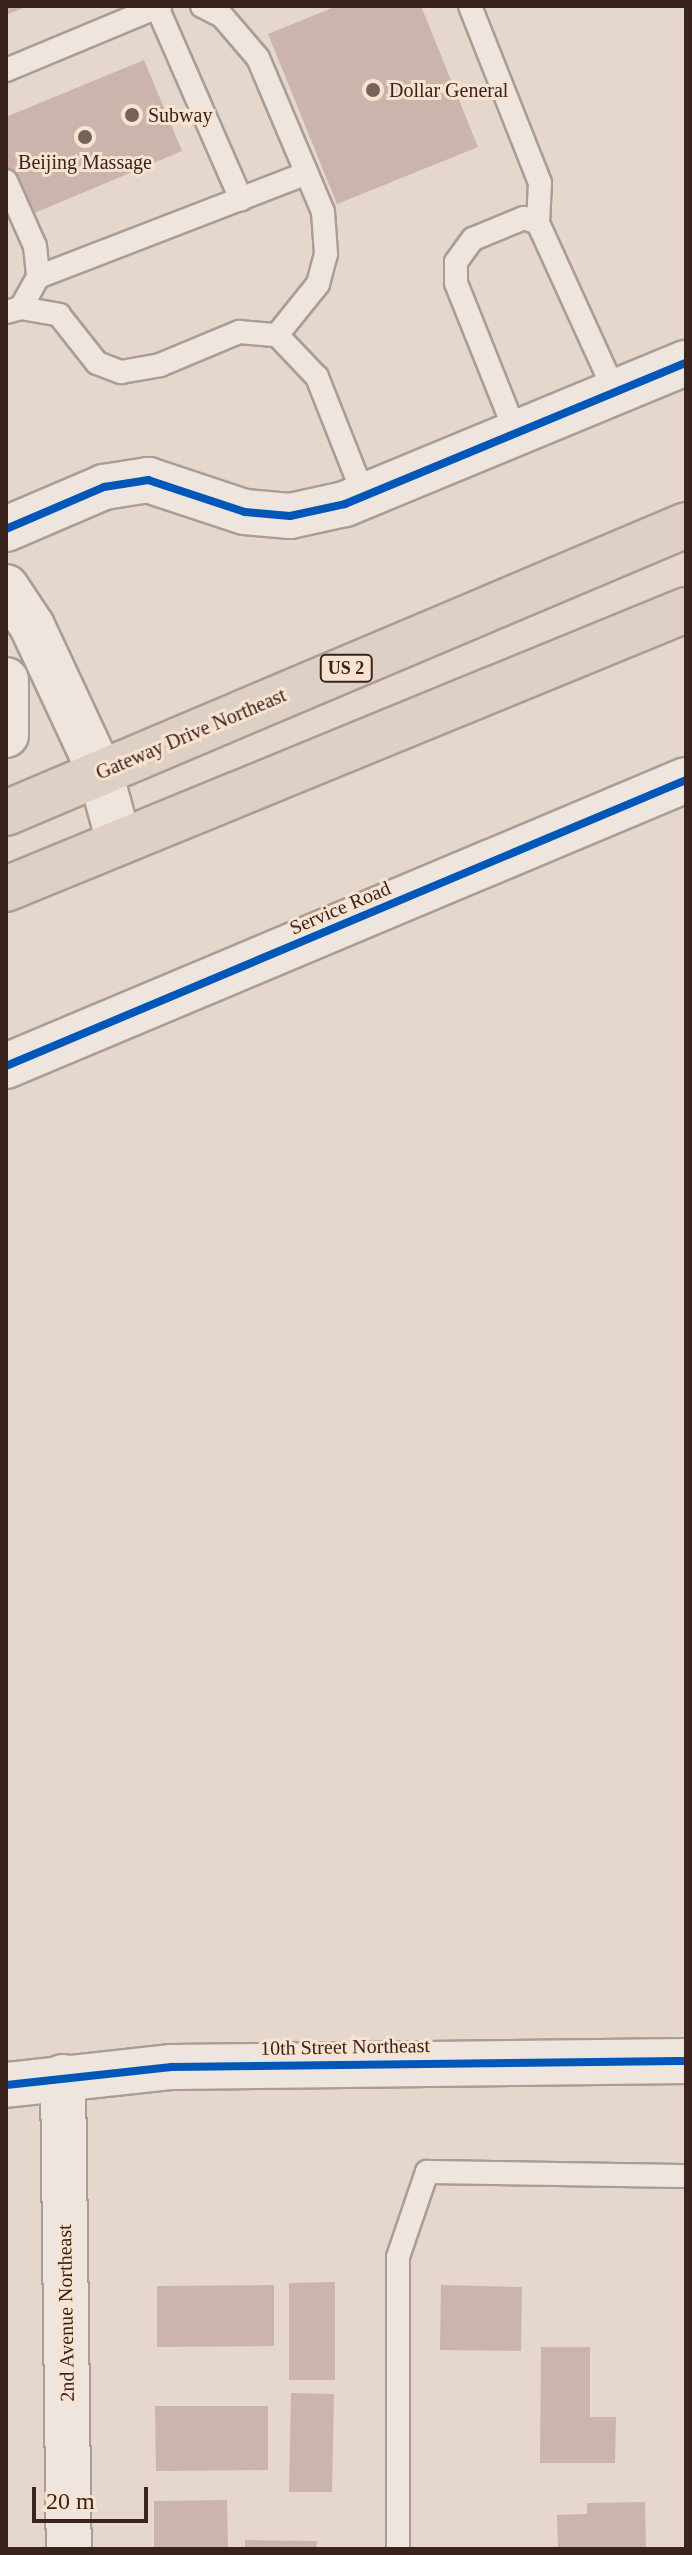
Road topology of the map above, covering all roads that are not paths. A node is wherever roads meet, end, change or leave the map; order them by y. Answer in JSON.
{"nodes":[{"id":1,"x":202,"y":6,"type":"edge"},
{"id":2,"x":470,"y":6,"type":"edge"},
{"id":3,"x":158,"y":7,"type":"edge"},
{"id":4,"x":6,"y":70,"type":"edge"},
{"id":5,"x":307,"y":173,"type":"junction"},
{"id":6,"x":6,"y":181,"type":"edge"},
{"id":7,"x":241,"y":199,"type":"junction"},
{"id":8,"x":538,"y":223,"type":"junction"},
{"id":9,"x":38,"y":277,"type":"junction"},
{"id":10,"x":13,"y":310,"type":"edge"},
{"id":11,"x":277,"y":335,"type":"junction"},
{"id":12,"x":686,"y":363,"type":"edge"},
{"id":13,"x":615,"y":392,"type":"junction"},
{"id":14,"x":516,"y":433,"type":"junction"},
{"id":15,"x":364,"y":496,"type":"junction"},
{"id":16,"x":686,"y":525,"type":"edge"},
{"id":17,"x":6,"y":529,"type":"edge"},
{"id":18,"x":6,"y":587,"type":"edge"},
{"id":19,"x":686,"y":610,"type":"edge"},
{"id":20,"x":6,"y":680,"type":"edge"},
{"id":21,"x":6,"y":735,"type":"edge"},
{"id":22,"x":100,"y":772,"type":"junction"},
{"id":23,"x":686,"y":780,"type":"edge"},
{"id":24,"x":6,"y":813,"type":"edge"},
{"id":25,"x":119,"y":842,"type":"junction"},
{"id":26,"x":6,"y":889,"type":"edge"},
{"id":27,"x":6,"y":1066,"type":"edge"},
{"id":28,"x":686,"y":2061,"type":"edge"},
{"id":29,"x":63,"y":2077,"type":"junction"},
{"id":30,"x":6,"y":2085,"type":"edge"},
{"id":31,"x":686,"y":2176,"type":"edge"},
{"id":32,"x":69,"y":2549,"type":"edge"},
{"id":33,"x":398,"y":2549,"type":"edge"}],
"edges":[{"from":1,"to":5,"type":"lane"},
{"from":2,"to":8,"type":"lane"},
{"from":3,"to":4,"type":"lane"},
{"from":3,"to":7,"type":"lane"},
{"from":5,"to":7,"type":"lane"},
{"from":5,"to":11,"type":"lane"},
{"from":6,"to":9,"type":"lane"},
{"from":7,"to":9,"type":"lane"},
{"from":8,"to":13,"type":"lane"},
{"from":8,"to":14,"type":"lane"},
{"from":9,"to":10,"type":"lane"},
{"from":10,"to":11,"type":"lane"},
{"from":11,"to":15,"type":"lane"},
{"from":12,"to":13,"type":"street"},
{"from":13,"to":14,"type":"street"},
{"from":14,"to":15,"type":"street"},
{"from":15,"to":17,"type":"street"},
{"from":16,"to":22,"type":"highway","name":"Gateway Drive Northeast","number":"US 2"},
{"from":18,"to":22,"type":"street"},
{"from":19,"to":25,"type":"highway"},
{"from":20,"to":21,"type":"street"},
{"from":22,"to":24,"type":"highway","name":"Gateway Drive Northeast","number":"US 2"},
{"from":22,"to":25,"type":"street"},
{"from":23,"to":27,"type":"street","name":"Service Road"},
{"from":25,"to":26,"type":"highway"},
{"from":28,"to":29,"type":"street","name":"10th Street Northeast"},
{"from":29,"to":30,"type":"street","name":"10th Street Northeast"},
{"from":29,"to":32,"type":"street","name":"2nd Avenue Northeast"},
{"from":31,"to":33,"type":"lane"}]}
